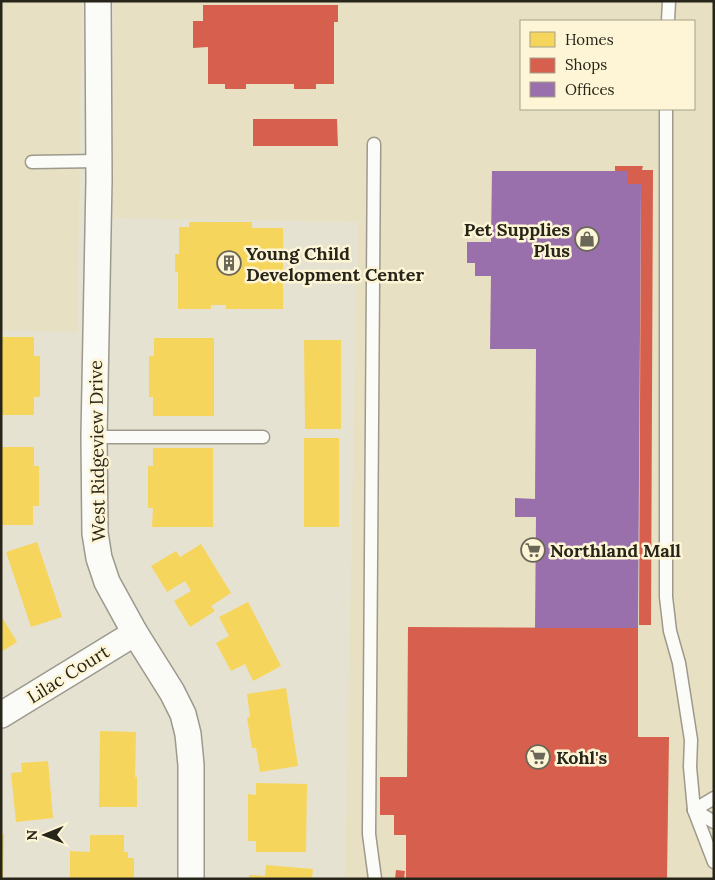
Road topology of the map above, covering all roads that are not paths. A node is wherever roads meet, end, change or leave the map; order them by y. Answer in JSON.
{"nodes":[{"id":1,"x":98,"y":1,"type":"edge"},
{"id":2,"x":669,"y":1,"type":"edge"},
{"id":3,"x":668,"y":20,"type":"edge"},
{"id":4,"x":666,"y":110,"type":"edge"},
{"id":5,"x":374,"y":144,"type":"dead end"},
{"id":6,"x":98,"y":161,"type":"junction"},
{"id":7,"x":32,"y":162,"type":"dead end"},
{"id":8,"x":94,"y":437,"type":"junction"},
{"id":9,"x":263,"y":437,"type":"dead end"},
{"id":10,"x":134,"y":633,"type":"junction"},
{"id":11,"x":1,"y":715,"type":"edge"},
{"id":12,"x":714,"y":798,"type":"edge"},
{"id":13,"x":694,"y":810,"type":"junction"},
{"id":14,"x":714,"y":822,"type":"edge"},
{"id":15,"x":714,"y":862,"type":"edge"},
{"id":16,"x":191,"y":879,"type":"edge"},
{"id":17,"x":375,"y":879,"type":"edge"}],
"edges":[{"from":1,"to":6,"type":"street","name":"West Ridgeview Drive"},
{"from":2,"to":3,"type":"lane"},
{"from":4,"to":13,"type":"lane"},
{"from":5,"to":17,"type":"lane"},
{"from":6,"to":7,"type":"lane"},
{"from":6,"to":8,"type":"street","name":"West Ridgeview Drive"},
{"from":8,"to":9,"type":"lane"},
{"from":8,"to":10,"type":"street","name":"West Ridgeview Drive"},
{"from":10,"to":11,"type":"street","name":"Lilac Court"},
{"from":10,"to":16,"type":"street","name":"West Ridgeview Drive"},
{"from":12,"to":13,"type":"lane"},
{"from":13,"to":14,"type":"lane"},
{"from":13,"to":15,"type":"lane"}]}
